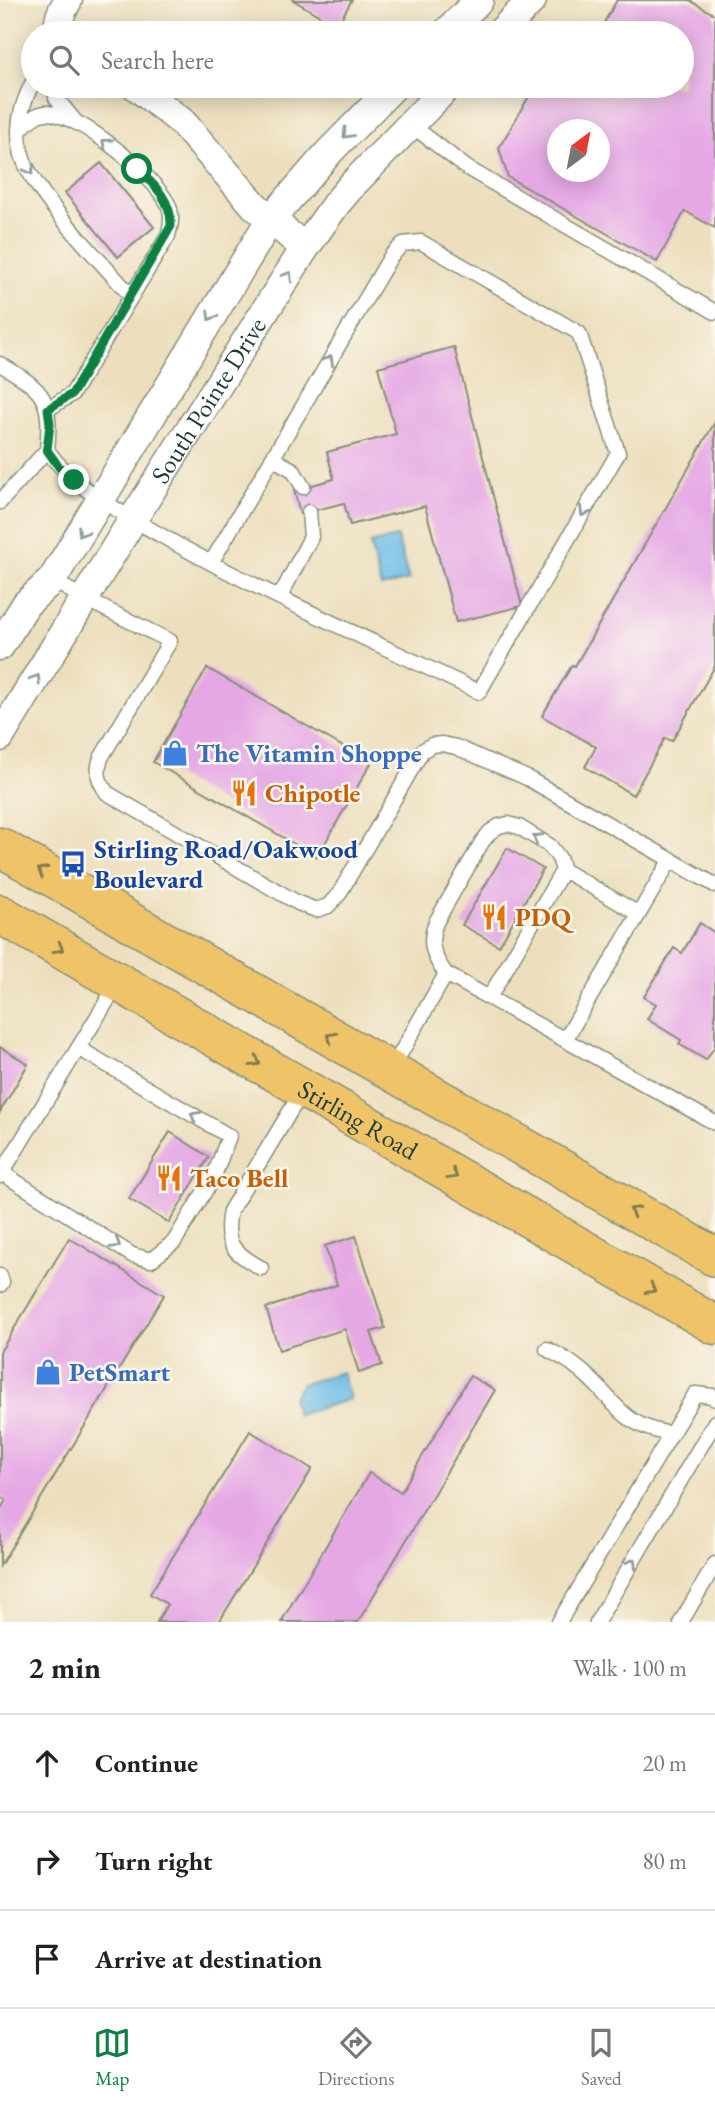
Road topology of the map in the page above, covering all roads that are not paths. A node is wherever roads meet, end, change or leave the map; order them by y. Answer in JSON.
{"nodes":[{"id":1,"x":68,"y":0,"type":"edge"},
{"id":2,"x":479,"y":0,"type":"edge"},
{"id":3,"x":532,"y":0,"type":"edge"},
{"id":4,"x":59,"y":21,"type":"edge"},
{"id":5,"x":458,"y":21,"type":"edge"},
{"id":6,"x":512,"y":21,"type":"edge"},
{"id":7,"x":25,"y":98,"type":"edge"},
{"id":8,"x":56,"y":98,"type":"edge"},
{"id":9,"x":154,"y":98,"type":"edge"},
{"id":10,"x":382,"y":98,"type":"edge"},
{"id":11,"x":436,"y":98,"type":"edge"},
{"id":12,"x":74,"y":120,"type":"junction"},
{"id":13,"x":410,"y":124,"type":"junction"},
{"id":14,"x":19,"y":131,"type":"junction"},
{"id":15,"x":270,"y":220,"type":"junction"},
{"id":16,"x":305,"y":248,"type":"junction"},
{"id":17,"x":131,"y":296,"type":"junction"},
{"id":18,"x":715,"y":312,"type":"edge"},
{"id":19,"x":0,"y":365,"type":"edge"},
{"id":20,"x":48,"y":409,"type":"junction"},
{"id":21,"x":47,"y":450,"type":"junction"},
{"id":22,"x":272,"y":458,"type":"junction"},
{"id":23,"x":303,"y":487,"type":"dead end"},
{"id":24,"x":102,"y":500,"type":"junction"},
{"id":25,"x":0,"y":502,"type":"edge"},
{"id":26,"x":309,"y":512,"type":"dead end"},
{"id":27,"x":133,"y":519,"type":"junction"},
{"id":28,"x":211,"y":563,"type":"junction"},
{"id":29,"x":52,"y":580,"type":"junction"},
{"id":30,"x":280,"y":597,"type":"junction"},
{"id":31,"x":85,"y":599,"type":"junction"},
{"id":32,"x":0,"y":646,"type":"edge"},
{"id":33,"x":0,"y":737,"type":"edge"},
{"id":34,"x":0,"y":846,"type":"edge"},
{"id":35,"x":671,"y":859,"type":"junction"},
{"id":36,"x":562,"y":870,"type":"junction"},
{"id":37,"x":715,"y":885,"type":"edge"},
{"id":38,"x":0,"y":914,"type":"edge"},
{"id":39,"x":639,"y":914,"type":"junction"},
{"id":40,"x":446,"y":974,"type":"junction"},
{"id":41,"x":119,"y":983,"type":"junction"},
{"id":42,"x":489,"y":998,"type":"junction"},
{"id":43,"x":565,"y":1040,"type":"junction"},
{"id":44,"x":78,"y":1048,"type":"junction"},
{"id":45,"x":390,"y":1071,"type":"junction"},
{"id":46,"x":304,"y":1089,"type":"junction"},
{"id":47,"x":715,"y":1123,"type":"edge"},
{"id":48,"x":1,"y":1174,"type":"edge"},
{"id":49,"x":715,"y":1257,"type":"edge"},
{"id":50,"x":261,"y":1268,"type":"dead end"},
{"id":51,"x":0,"y":1276,"type":"edge"},
{"id":52,"x":0,"y":1285,"type":"edge"},
{"id":53,"x":715,"y":1325,"type":"edge"},
{"id":54,"x":547,"y":1349,"type":"dead end"},
{"id":55,"x":714,"y":1396,"type":"edge"},
{"id":56,"x":715,"y":1422,"type":"edge"},
{"id":57,"x":671,"y":1434,"type":"junction"},
{"id":58,"x":715,"y":1564,"type":"edge"},
{"id":59,"x":559,"y":1622,"type":"edge"},
{"id":60,"x":597,"y":1622,"type":"edge"},
{"id":61,"x":681,"y":1622,"type":"edge"}],
"edges":[{"from":1,"to":4,"type":"street"},
{"from":2,"to":5,"type":"street"},
{"from":3,"to":6,"type":"street"},
{"from":7,"to":14,"type":"lane"},
{"from":8,"to":12,"type":"lane"},
{"from":9,"to":15,"type":"street"},
{"from":10,"to":15,"type":"street","name":"South Pointe Drive","one_way":true},
{"from":11,"to":13,"type":"street","name":"South Pointe Drive"},
{"from":12,"to":14,"type":"lane"},
{"from":17,"to":12,"type":"lane","one_way":true},
{"from":13,"to":16,"type":"street","name":"South Pointe Drive"},
{"from":13,"to":18,"type":"lane"},
{"from":14,"to":17,"type":"lane","one_way":true},
{"from":15,"to":16,"type":"street"},
{"from":15,"to":24,"type":"street","name":"South Pointe Drive","one_way":true},
{"from":27,"to":16,"type":"street","name":"South Pointe Drive","one_way":true},
{"from":17,"to":20,"type":"lane"},
{"from":19,"to":20,"type":"lane"},
{"from":20,"to":21,"type":"lane"},
{"from":21,"to":24,"type":"lane"},
{"from":21,"to":25,"type":"lane"},
{"from":22,"to":23,"type":"lane"},
{"from":22,"to":28,"type":"lane"},
{"from":22,"to":30,"type":"lane","one_way":true},
{"from":24,"to":27,"type":"lane"},
{"from":24,"to":29,"type":"street","name":"South Pointe Drive","one_way":true},
{"from":26,"to":30,"type":"lane"},
{"from":27,"to":28,"type":"lane"},
{"from":27,"to":31,"type":"street","name":"South Pointe Drive"},
{"from":28,"to":30,"type":"lane"},
{"from":29,"to":31,"type":"lane"},
{"from":29,"to":32,"type":"street","name":"South Pointe Drive"},
{"from":33,"to":31,"type":"street","name":"South Pointe Drive","one_way":true},
{"from":31,"to":35,"type":"lane"},
{"from":45,"to":34,"type":"main road","one_way":true},
{"from":35,"to":37,"type":"lane"},
{"from":35,"to":39,"type":"lane"},
{"from":36,"to":39,"type":"lane"},
{"from":36,"to":40,"type":"lane","one_way":true},
{"from":36,"to":42,"type":"lane"},
{"from":38,"to":41,"type":"main road","name":"Stirling Road","one_way":true},
{"from":39,"to":43,"type":"lane"},
{"from":40,"to":42,"type":"lane"},
{"from":40,"to":45,"type":"lane"},
{"from":41,"to":44,"type":"lane"},
{"from":41,"to":46,"type":"main road","name":"Stirling Road","one_way":true},
{"from":42,"to":43,"type":"lane"},
{"from":43,"to":47,"type":"lane"},
{"from":44,"to":48,"type":"lane"},
{"from":48,"to":44,"type":"lane","one_way":true},
{"from":49,"to":45,"type":"main road","one_way":true},
{"from":46,"to":50,"type":"lane"},
{"from":46,"to":53,"type":"main road","name":"Stirling Road","one_way":true},
{"from":51,"to":52,"type":"lane"},
{"from":54,"to":57,"type":"lane"},
{"from":55,"to":57,"type":"lane"},
{"from":60,"to":56,"type":"lane","one_way":true},
{"from":57,"to":59,"type":"lane"},
{"from":58,"to":61,"type":"lane"}]}
